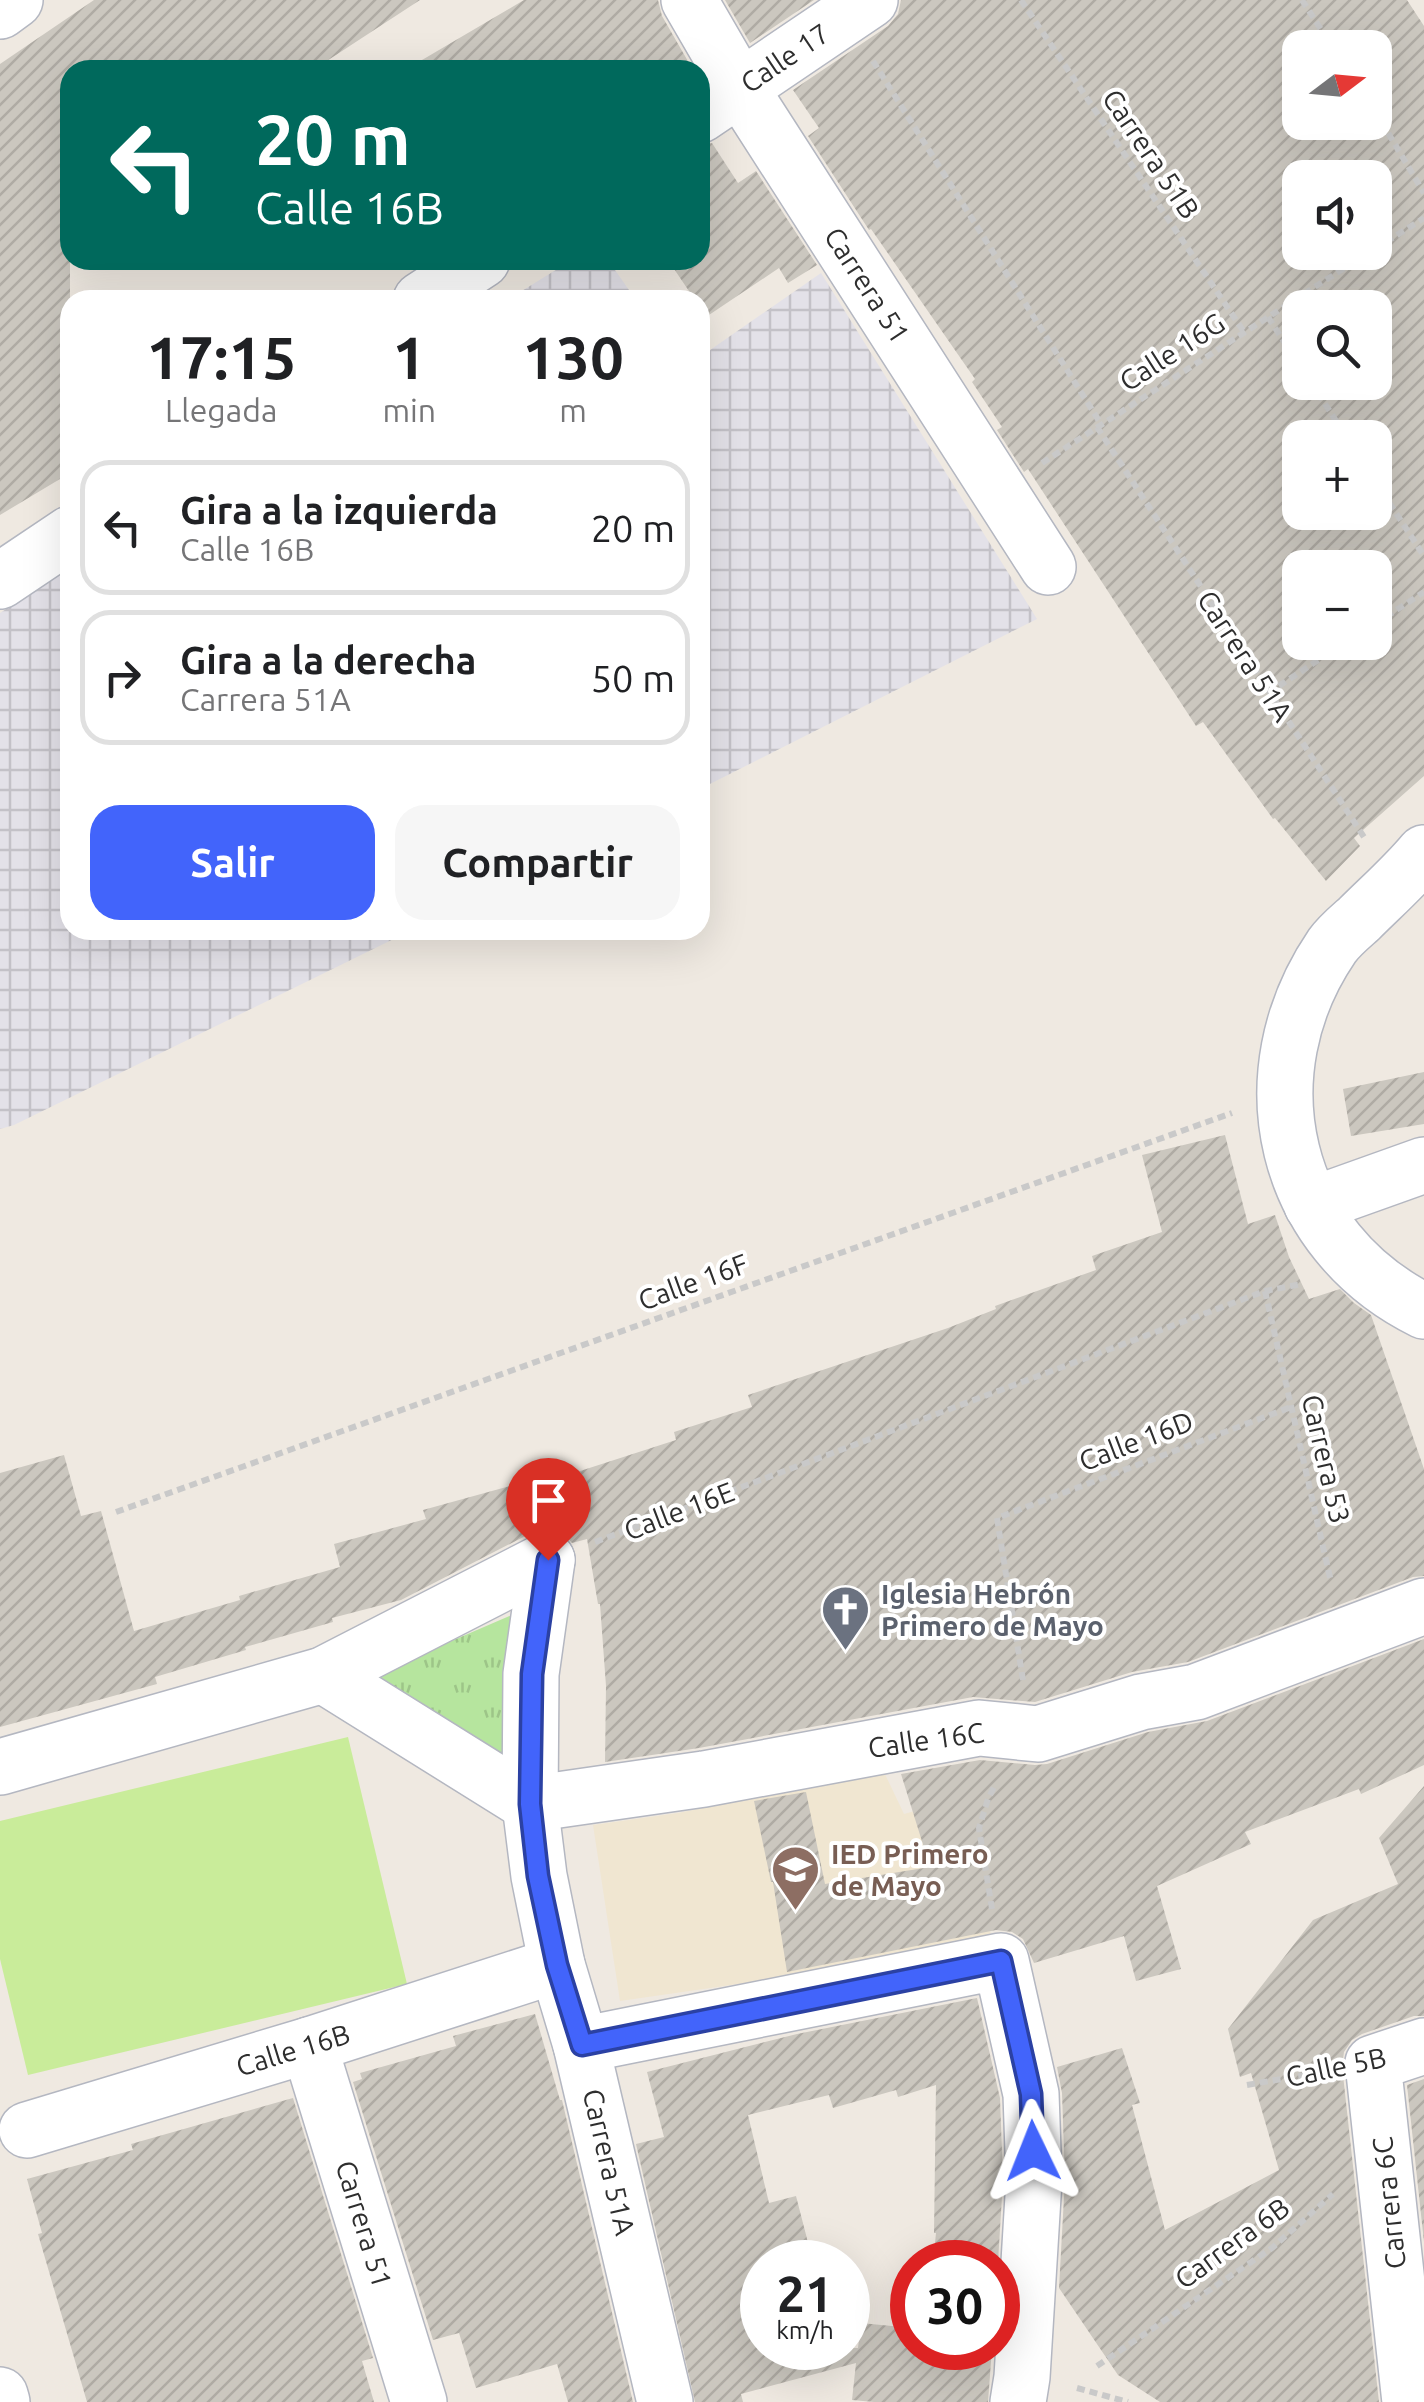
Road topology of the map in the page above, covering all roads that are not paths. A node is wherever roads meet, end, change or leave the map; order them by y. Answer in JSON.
{"nodes":[{"id":1,"x":15,"y":0,"type":"edge"},
{"id":2,"x":689,"y":0,"type":"edge"},
{"id":3,"x":857,"y":9,"type":"edge"},
{"id":4,"x":0,"y":12,"type":"edge"},
{"id":5,"x":707,"y":60,"type":"edge"},
{"id":6,"x":710,"y":68,"type":"edge"},
{"id":7,"x":720,"y":101,"type":"edge"},
{"id":8,"x":467,"y":270,"type":"edge"},
{"id":9,"x":437,"y":290,"type":"edge"},
{"id":10,"x":60,"y":541,"type":"edge"},
{"id":11,"x":1048,"y":567,"type":"dead end"},
{"id":12,"x":0,"y":580,"type":"edge"},
{"id":13,"x":1410,"y":869,"type":"edge"},
{"id":14,"x":1424,"y":1165,"type":"edge"},
{"id":15,"x":1312,"y":1205,"type":"junction"},
{"id":16,"x":1424,"y":1311,"type":"edge"},
{"id":17,"x":1424,"y":1606,"type":"edge"},
{"id":18,"x":323,"y":1675,"type":"junction"},
{"id":19,"x":0,"y":1767,"type":"edge"},
{"id":20,"x":530,"y":1804,"type":"junction"},
{"id":21,"x":557,"y":1965,"type":"junction"},
{"id":22,"x":309,"y":2045,"type":"junction"},
{"id":23,"x":582,"y":2045,"type":"junction"},
{"id":24,"x":1424,"y":2046,"type":"edge"},
{"id":25,"x":1373,"y":2064,"type":"joint"},
{"id":26,"x":27,"y":2130,"type":"dead end"},
{"id":27,"x":0,"y":2395,"type":"edge"},
{"id":28,"x":2,"y":2402,"type":"edge"},
{"id":29,"x":418,"y":2402,"type":"edge"},
{"id":30,"x":665,"y":2402,"type":"edge"},
{"id":31,"x":1018,"y":2402,"type":"edge"},
{"id":32,"x":1410,"y":2402,"type":"edge"}],
"edges":[{"from":1,"to":4,"type":"street"},
{"from":2,"to":5,"type":"street","name":"Carrera 51"},
{"from":3,"to":7,"type":"street","name":"Calle 17"},
{"from":6,"to":7,"type":"street","name":"Carrera 51"},
{"from":7,"to":11,"type":"street","name":"Carrera 51"},
{"from":8,"to":9,"type":"street"},
{"from":10,"to":12,"type":"street"},
{"from":13,"to":15,"type":"street"},
{"from":14,"to":15,"type":"street"},
{"from":15,"to":16,"type":"street"},
{"from":17,"to":20,"type":"street","name":"Calle 16C"},
{"from":18,"to":19,"type":"street"},
{"from":18,"to":20,"type":"street"},
{"from":18,"to":20,"type":"street","name":"Carrera 51A"},
{"from":20,"to":21,"type":"street","name":"Carrera 51A"},
{"from":21,"to":22,"type":"street","name":"Calle 16B"},
{"from":21,"to":23,"type":"street","name":"Carrera 51A"},
{"from":22,"to":26,"type":"street","name":"Calle 16B"},
{"from":22,"to":29,"type":"street","name":"Carrera 51"},
{"from":23,"to":30,"type":"street","name":"Carrera 51A"},
{"from":23,"to":31,"type":"street"},
{"from":24,"to":25,"type":"street","name":"Calle 5B"},
{"from":25,"to":32,"type":"street","name":"Carrera 6C"},
{"from":27,"to":28,"type":"street"}]}
